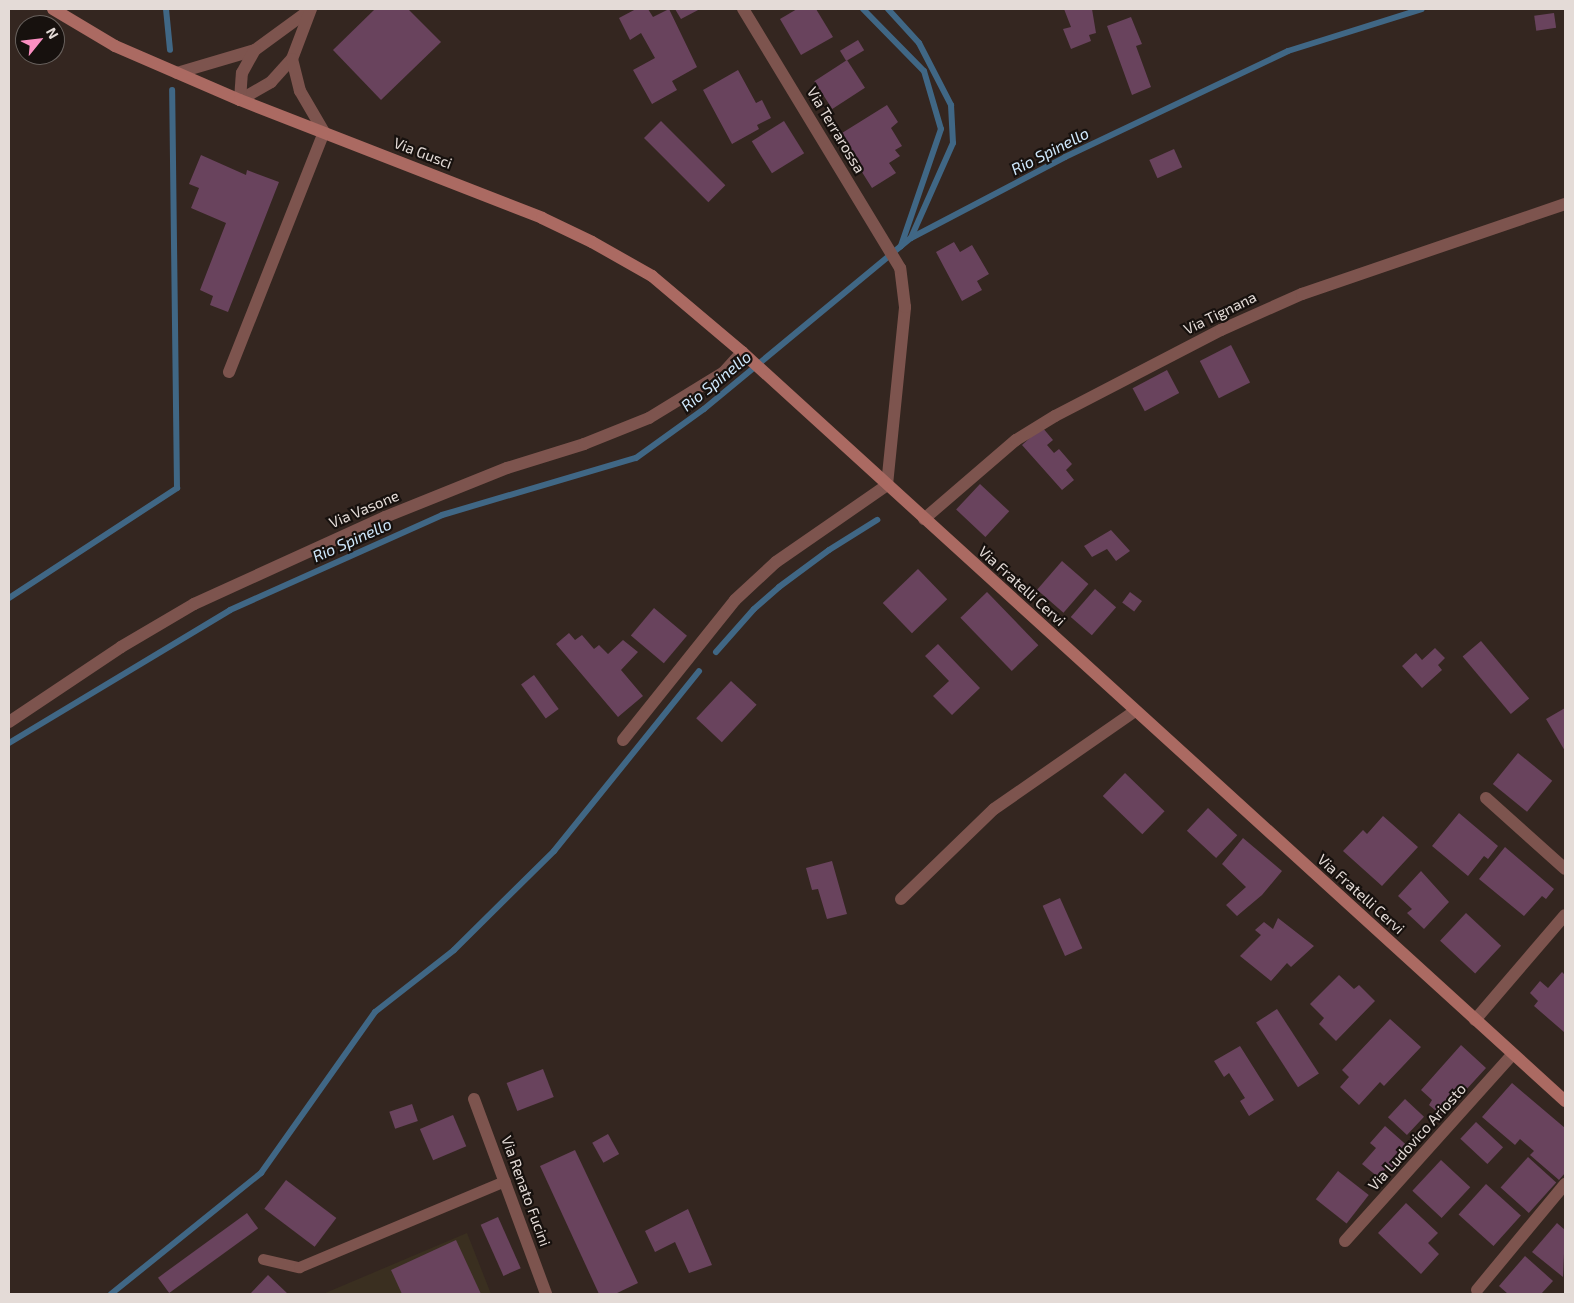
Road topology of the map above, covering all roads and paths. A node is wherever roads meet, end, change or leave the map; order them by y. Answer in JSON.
{"nodes":[{"id":1,"x":54,"y":9,"type":"edge"},
{"id":2,"x":311,"y":9,"type":"edge"},
{"id":3,"x":743,"y":9,"type":"edge"},
{"id":4,"x":255,"y":50,"type":"junction"},
{"id":5,"x":292,"y":59,"type":"junction"},
{"id":6,"x":177,"y":73,"type":"junction"},
{"id":7,"x":240,"y":100,"type":"junction"},
{"id":8,"x":324,"y":132,"type":"junction"},
{"id":9,"x":1565,"y":204,"type":"edge"},
{"id":10,"x":742,"y":352,"type":"junction"},
{"id":11,"x":756,"y":366,"type":"joint"},
{"id":12,"x":229,"y":372,"type":"dead end"},
{"id":13,"x":887,"y":485,"type":"junction"},
{"id":14,"x":924,"y":519,"type":"junction"},
{"id":15,"x":1136,"y":711,"type":"junction"},
{"id":16,"x":9,"y":722,"type":"edge"},
{"id":17,"x":623,"y":740,"type":"dead end"},
{"id":18,"x":1486,"y":798,"type":"dead end"},
{"id":19,"x":1565,"y":869,"type":"edge"},
{"id":20,"x":901,"y":899,"type":"dead end"},
{"id":21,"x":1565,"y":915,"type":"edge"},
{"id":22,"x":1475,"y":1020,"type":"junction"},
{"id":23,"x":1513,"y":1054,"type":"junction"},
{"id":24,"x":474,"y":1099,"type":"dead end"},
{"id":25,"x":1565,"y":1101,"type":"edge"},
{"id":26,"x":505,"y":1181,"type":"junction"},
{"id":27,"x":1565,"y":1184,"type":"edge"},
{"id":28,"x":1345,"y":1240,"type":"dead end"},
{"id":29,"x":263,"y":1259,"type":"dead end"},
{"id":30,"x":1477,"y":1290,"type":"dead end"},
{"id":31,"x":546,"y":1294,"type":"edge"}],
"edges":[{"from":1,"to":6,"type":"street","name":"Via Gusci"},
{"from":2,"to":4,"type":"street"},
{"from":2,"to":5,"type":"street"},
{"from":3,"to":13,"type":"street","name":"Via Terrarossa"},
{"from":4,"to":6,"type":"street"},
{"from":4,"to":7,"type":"street"},
{"from":5,"to":7,"type":"street"},
{"from":5,"to":8,"type":"street"},
{"from":6,"to":7,"type":"street","name":"Via Gusci"},
{"from":7,"to":8,"type":"street","name":"Via Gusci"},
{"from":8,"to":10,"type":"street","name":"Via Gusci"},
{"from":8,"to":12,"type":"street"},
{"from":9,"to":14,"type":"street","name":"Via Tignana"},
{"from":10,"to":11,"type":"street","name":"Via Gusci"},
{"from":10,"to":16,"type":"street","name":"Via Vasone"},
{"from":11,"to":13,"type":"street","name":"Via Fratelli Cervi"},
{"from":13,"to":14,"type":"street","name":"Via Fratelli Cervi"},
{"from":13,"to":17,"type":"street"},
{"from":14,"to":15,"type":"street","name":"Via Fratelli Cervi"},
{"from":15,"to":20,"type":"street"},
{"from":15,"to":22,"type":"street","name":"Via Fratelli Cervi"},
{"from":18,"to":19,"type":"street"},
{"from":21,"to":22,"type":"street"},
{"from":22,"to":23,"type":"street","name":"Via Fratelli Cervi"},
{"from":23,"to":25,"type":"street","name":"Via Fratelli Cervi"},
{"from":23,"to":28,"type":"street","name":"Via Ludovico Ariosto"},
{"from":24,"to":26,"type":"street","name":"Via Renato Fucini"},
{"from":26,"to":29,"type":"lane"},
{"from":26,"to":31,"type":"street","name":"Via Renato Fucini"},
{"from":27,"to":30,"type":"street"}]}
